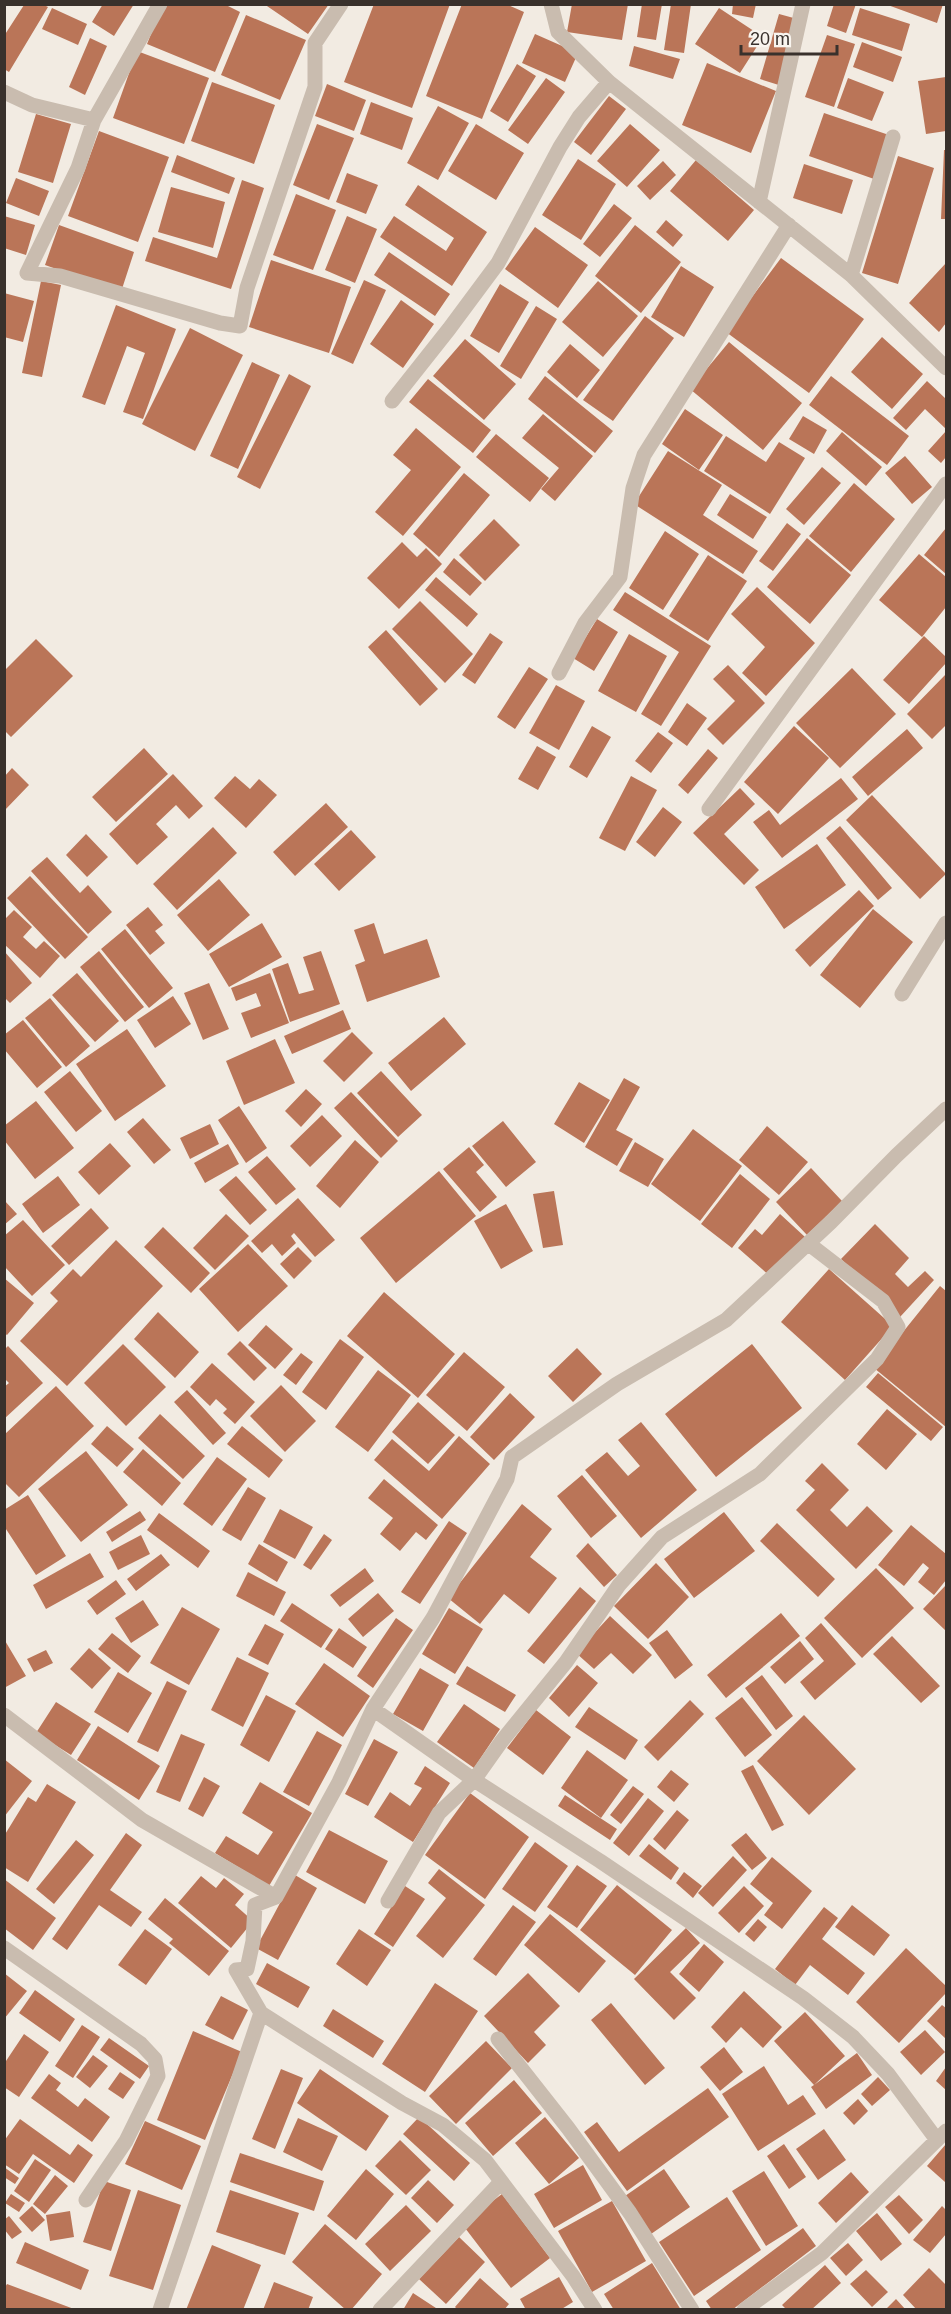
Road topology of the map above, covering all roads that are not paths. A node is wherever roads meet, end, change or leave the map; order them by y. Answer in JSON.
{"nodes":[{"id":1,"x":160,"y":4,"type":"edge"},
{"id":2,"x":341,"y":4,"type":"edge"},
{"id":3,"x":551,"y":4,"type":"edge"},
{"id":4,"x":803,"y":4,"type":"edge"},
{"id":5,"x":609,"y":82,"type":"junction"},
{"id":6,"x":4,"y":92,"type":"edge"},
{"id":7,"x":94,"y":120,"type":"junction"},
{"id":8,"x":893,"y":137,"type":"dead end"},
{"id":9,"x":759,"y":202,"type":"junction"},
{"id":10,"x":789,"y":225,"type":"junction"},
{"id":11,"x":851,"y":275,"type":"junction"},
{"id":12,"x":946,"y":368,"type":"edge"},
{"id":13,"x":392,"y":401,"type":"dead end"},
{"id":14,"x":946,"y":484,"type":"edge"},
{"id":15,"x":559,"y":673,"type":"dead end"},
{"id":16,"x":709,"y":809,"type":"dead end"},
{"id":17,"x":946,"y":924,"type":"edge"},
{"id":18,"x":902,"y":994,"type":"dead end"},
{"id":19,"x":946,"y":1112,"type":"edge"},
{"id":20,"x":809,"y":1244,"type":"junction"},
{"id":21,"x":374,"y":1709,"type":"junction"},
{"id":22,"x":4,"y":1715,"type":"edge"},
{"id":23,"x":474,"y":1780,"type":"junction"},
{"id":24,"x":276,"y":1897,"type":"junction"},
{"id":25,"x":388,"y":1901,"type":"dead end"},
{"id":26,"x":4,"y":1948,"type":"edge"},
{"id":27,"x":261,"y":2013,"type":"junction"},
{"id":28,"x":498,"y":2039,"type":"dead end"},
{"id":29,"x":942,"y":2135,"type":"edge"},
{"id":30,"x":501,"y":2182,"type":"junction"},
{"id":31,"x":86,"y":2200,"type":"dead end"},
{"id":32,"x":160,"y":2310,"type":"edge"},
{"id":33,"x":380,"y":2310,"type":"edge"},
{"id":34,"x":595,"y":2310,"type":"edge"},
{"id":35,"x":692,"y":2310,"type":"edge"},
{"id":36,"x":744,"y":2310,"type":"edge"}],
"edges":[{"from":1,"to":7,"type":"street"},
{"from":2,"to":7,"type":"street"},
{"from":3,"to":5,"type":"street"},
{"from":4,"to":9,"type":"street"},
{"from":5,"to":9,"type":"street"},
{"from":5,"to":13,"type":"street"},
{"from":6,"to":7,"type":"street"},
{"from":8,"to":11,"type":"street"},
{"from":9,"to":10,"type":"street"},
{"from":10,"to":11,"type":"street"},
{"from":10,"to":15,"type":"street"},
{"from":11,"to":12,"type":"street"},
{"from":14,"to":16,"type":"street"},
{"from":17,"to":18,"type":"street"},
{"from":19,"to":20,"type":"street"},
{"from":20,"to":21,"type":"street"},
{"from":20,"to":23,"type":"street"},
{"from":21,"to":23,"type":"street"},
{"from":21,"to":24,"type":"street"},
{"from":22,"to":24,"type":"street"},
{"from":23,"to":25,"type":"street"},
{"from":23,"to":29,"type":"street"},
{"from":24,"to":27,"type":"street"},
{"from":26,"to":31,"type":"street"},
{"from":27,"to":30,"type":"street"},
{"from":27,"to":32,"type":"street"},
{"from":28,"to":35,"type":"street"},
{"from":29,"to":36,"type":"street"},
{"from":30,"to":33,"type":"street"},
{"from":30,"to":34,"type":"street"}]}
